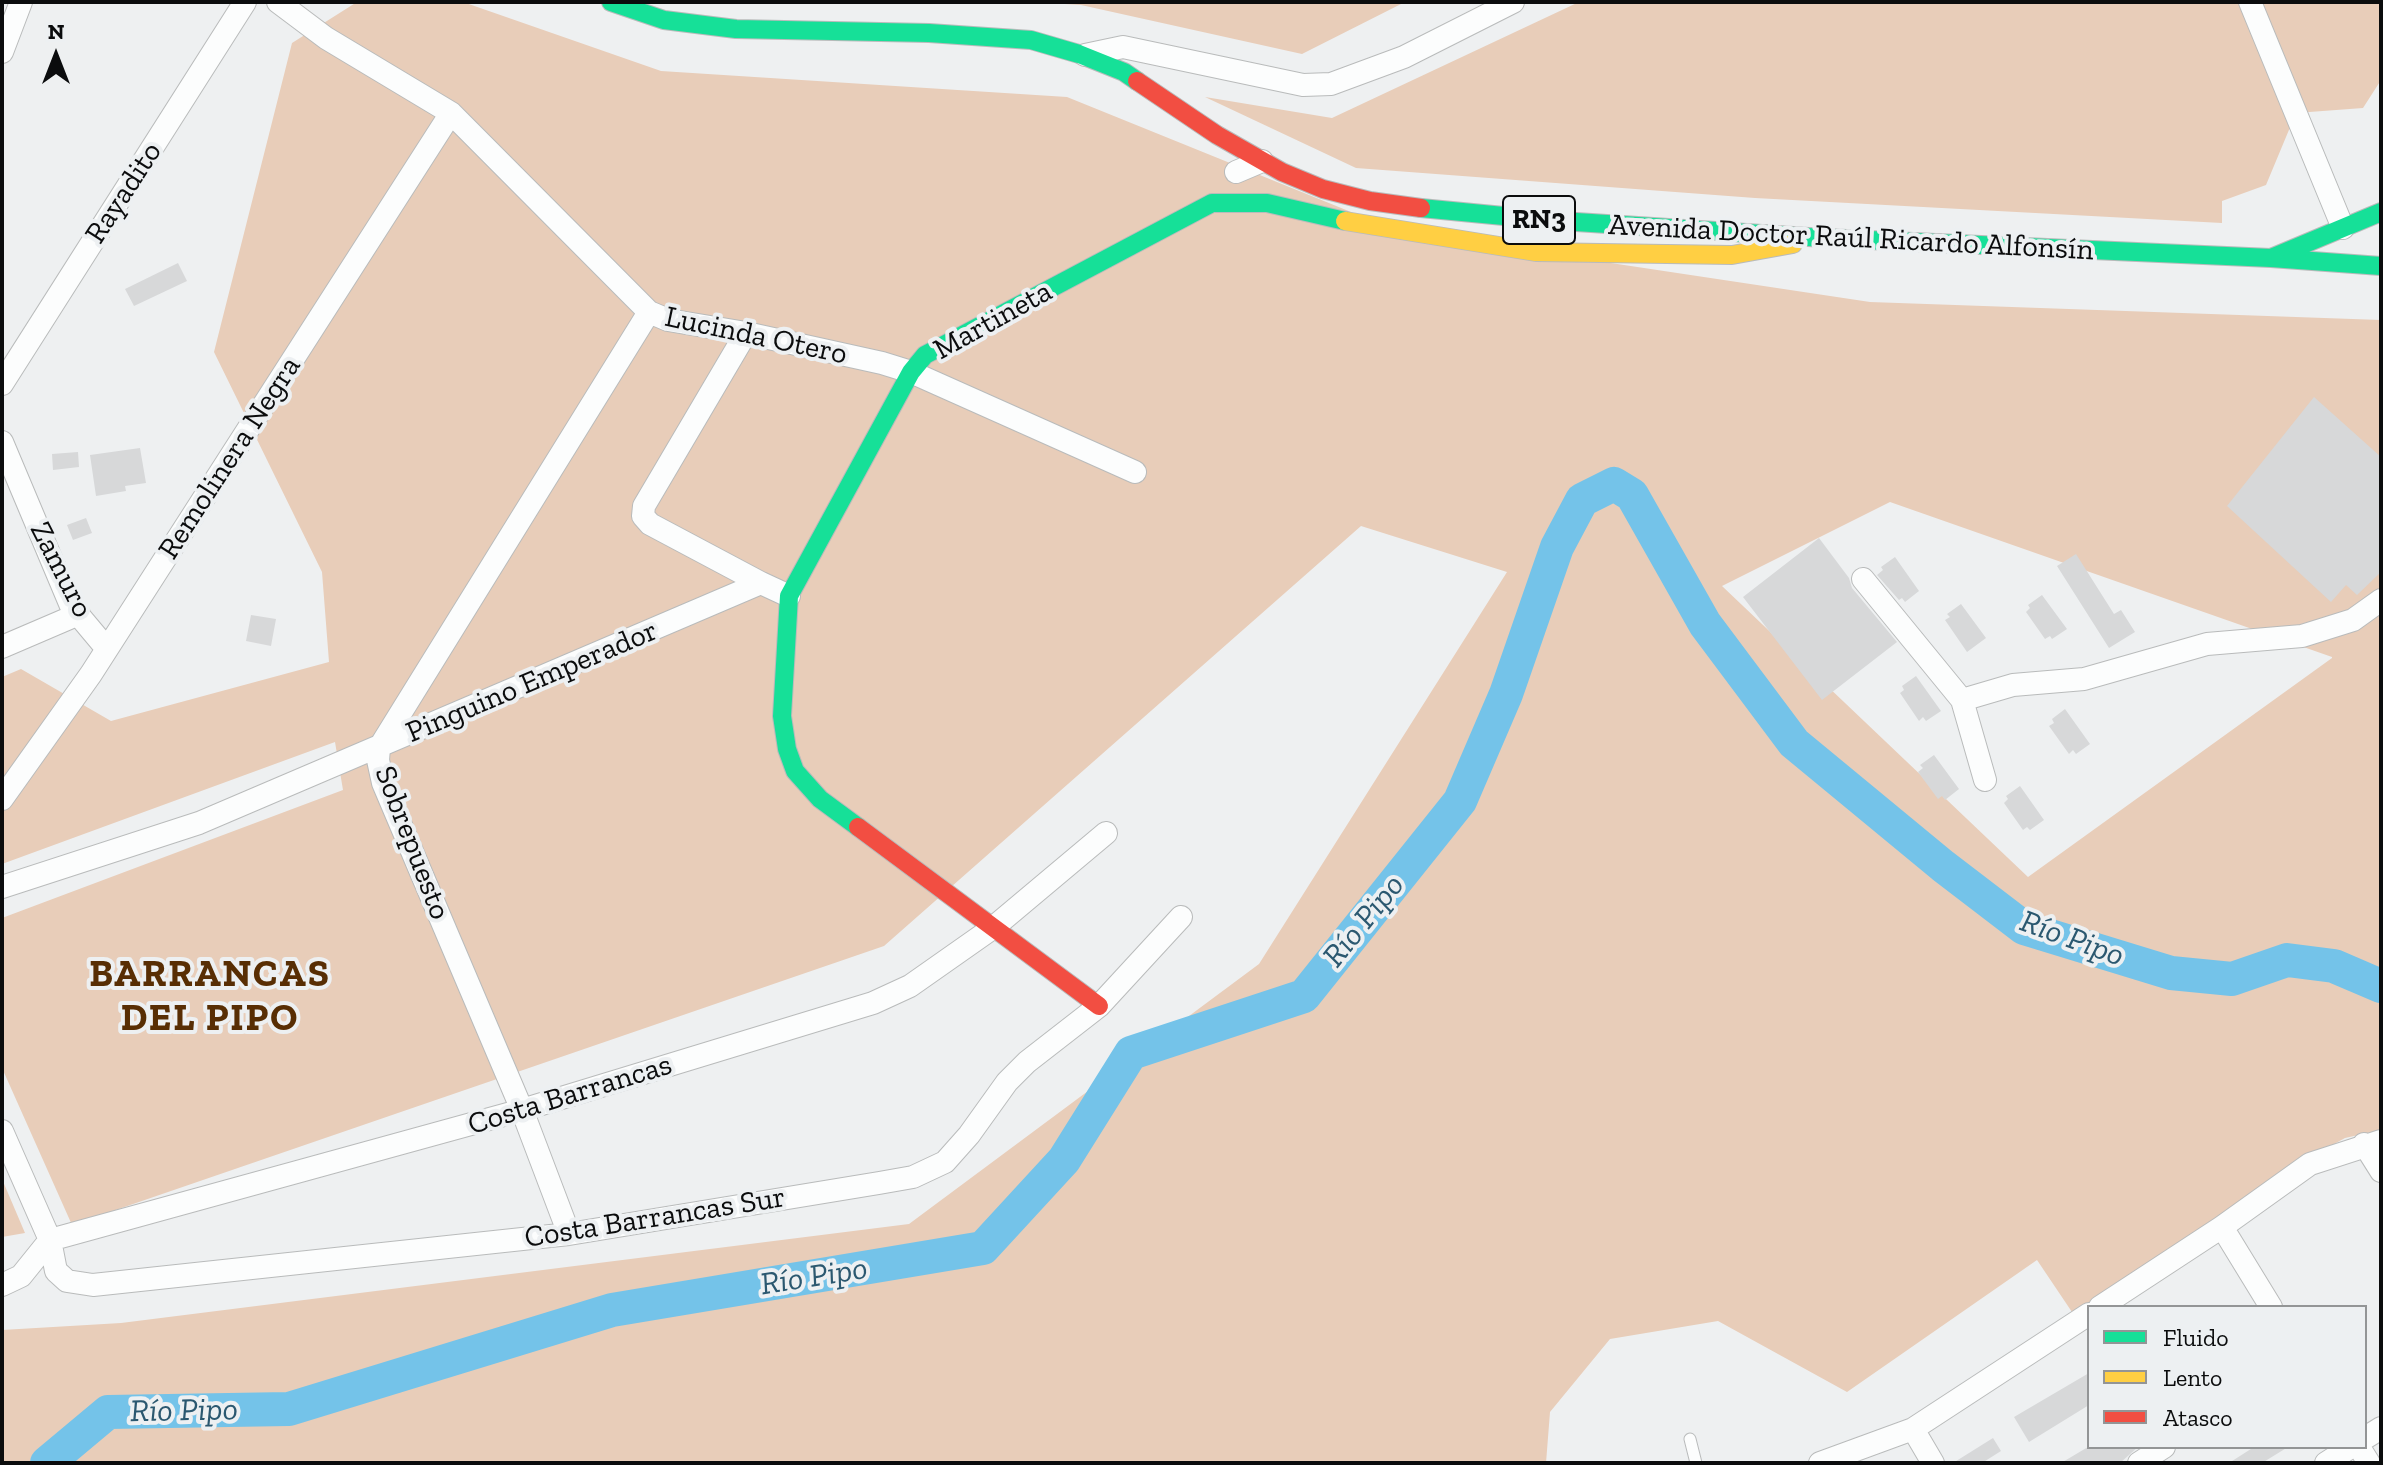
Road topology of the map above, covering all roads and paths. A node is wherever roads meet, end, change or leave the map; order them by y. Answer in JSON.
{"nodes":[{"id":1,"x":21,"y":2,"type":"edge"},
{"id":2,"x":245,"y":2,"type":"edge"},
{"id":3,"x":278,"y":2,"type":"edge"},
{"id":4,"x":611,"y":2,"type":"edge"},
{"id":5,"x":1513,"y":2,"type":"edge"},
{"id":6,"x":2250,"y":2,"type":"edge"},
{"id":7,"x":2,"y":52,"type":"edge"},
{"id":8,"x":1084,"y":56,"type":"junction"},
{"id":9,"x":451,"y":113,"type":"junction"},
{"id":10,"x":1262,"y":161,"type":"junction"},
{"id":11,"x":1236,"y":172,"type":"dead end"},
{"id":12,"x":2381,"y":212,"type":"edge"},
{"id":13,"x":2343,"y":228,"type":"junction"},
{"id":14,"x":1824,"y":238,"type":"junction"},
{"id":15,"x":2271,"y":258,"type":"junction"},
{"id":16,"x":2381,"y":266,"type":"edge"},
{"id":17,"x":649,"y":312,"type":"junction"},
{"id":18,"x":746,"y":333,"type":"junction"},
{"id":19,"x":911,"y":372,"type":"junction"},
{"id":20,"x":2,"y":384,"type":"edge"},
{"id":21,"x":2,"y":442,"type":"edge"},
{"id":22,"x":1135,"y":472,"type":"dead end"},
{"id":23,"x":1863,"y":579,"type":"dead end"},
{"id":24,"x":761,"y":583,"type":"junction"},
{"id":25,"x":789,"y":596,"type":"junction"},
{"id":26,"x":2381,"y":600,"type":"edge"},
{"id":27,"x":79,"y":614,"type":"junction"},
{"id":28,"x":2,"y":647,"type":"edge"},
{"id":29,"x":107,"y":649,"type":"junction"},
{"id":30,"x":1962,"y":700,"type":"junction"},
{"id":31,"x":379,"y":748,"type":"junction"},
{"id":32,"x":1985,"y":780,"type":"dead end"},
{"id":33,"x":2,"y":799,"type":"edge"},
{"id":34,"x":1106,"y":833,"type":"dead end"},
{"id":35,"x":2,"y":887,"type":"edge"},
{"id":36,"x":1181,"y":917,"type":"dead end"},
{"id":37,"x":994,"y":927,"type":"junction"},
{"id":38,"x":1099,"y":1006,"type":"junction"},
{"id":39,"x":522,"y":1110,"type":"junction"},
{"id":40,"x":2,"y":1131,"type":"edge"},
{"id":41,"x":2373,"y":1143,"type":"edge"},
{"id":42,"x":2381,"y":1171,"type":"edge"},
{"id":43,"x":2222,"y":1227,"type":"junction"},
{"id":44,"x":569,"y":1234,"type":"junction"},
{"id":45,"x":50,"y":1240,"type":"junction"},
{"id":46,"x":2,"y":1285,"type":"edge"},
{"id":47,"x":2103,"y":1305,"type":"edge"},
{"id":48,"x":2270,"y":1305,"type":"edge"},
{"id":49,"x":2087,"y":1315,"type":"edge"},
{"id":50,"x":1913,"y":1429,"type":"junction"},
{"id":51,"x":1690,"y":1439,"type":"dead end"},
{"id":52,"x":2161,"y":1449,"type":"edge"},
{"id":53,"x":2348,"y":1449,"type":"edge"},
{"id":54,"x":1696,"y":1463,"type":"edge"},
{"id":55,"x":1820,"y":1463,"type":"edge"},
{"id":56,"x":1933,"y":1463,"type":"edge"},
{"id":57,"x":2139,"y":1463,"type":"edge"},
{"id":58,"x":2326,"y":1463,"type":"edge"}],
"edges":[{"from":1,"to":7,"type":"street"},
{"from":2,"to":20,"type":"street","name":"Rayadito"},
{"from":3,"to":9,"type":"street","name":"Lucinda Otero"},
{"from":4,"to":8,"type":"main road","name":"Avenida Doctor Raúl Ricardo Alfonsín","number":"RN3"},
{"from":5,"to":8,"type":"street"},
{"from":6,"to":13,"type":"street"},
{"from":8,"to":10,"type":"main road","name":"Avenida Doctor Raúl Ricardo Alfonsín","number":"RN3"},
{"from":9,"to":17,"type":"street","name":"Lucinda Otero"},
{"from":9,"to":29,"type":"street","name":"Remolinera Negra"},
{"from":10,"to":11,"type":"street"},
{"from":10,"to":14,"type":"main road","name":"Avenida Doctor Raúl Ricardo Alfonsín","number":"RN3"},
{"from":12,"to":13,"type":"main road","number":"RN3"},
{"from":13,"to":15,"type":"main road","number":"RN3"},
{"from":14,"to":15,"type":"main road","name":"Avenida Doctor Raúl Ricardo Alfonsín","number":"RN3"},
{"from":14,"to":19,"type":"main road","name":"Martineta"},
{"from":15,"to":16,"type":"main road","name":"Avenida Doctor Raúl Ricardo Alfonsín"},
{"from":17,"to":18,"type":"street","name":"Lucinda Otero"},
{"from":17,"to":31,"type":"street","name":"Sobrepuesto"},
{"from":18,"to":19,"type":"street","name":"Lucinda Otero"},
{"from":18,"to":24,"type":"street"},
{"from":19,"to":22,"type":"street","name":"Lucinda Otero"},
{"from":19,"to":25,"type":"main road","name":"Martineta"},
{"from":21,"to":27,"type":"street","name":"Zamuro"},
{"from":23,"to":30,"type":"street"},
{"from":24,"to":25,"type":"street"},
{"from":24,"to":31,"type":"street","name":"Pinguino Emperador"},
{"from":25,"to":37,"type":"main road","name":"Martineta"},
{"from":26,"to":30,"type":"street"},
{"from":27,"to":28,"type":"street"},
{"from":27,"to":29,"type":"street","name":"Zamuro"},
{"from":29,"to":33,"type":"street","name":"Remolinera Negra"},
{"from":30,"to":32,"type":"street"},
{"from":31,"to":35,"type":"street","name":"Pinguino Emperador"},
{"from":31,"to":39,"type":"street","name":"Sobrepuesto"},
{"from":34,"to":37,"type":"street","name":"Costa Barrancas"},
{"from":36,"to":38,"type":"street","name":"Costa Barrancas Sur"},
{"from":37,"to":38,"type":"main road","name":"Martineta"},
{"from":37,"to":39,"type":"street","name":"Costa Barrancas"},
{"from":38,"to":44,"type":"street","name":"Costa Barrancas Sur"},
{"from":39,"to":44,"type":"street","name":"Sobrepuesto"},
{"from":39,"to":45,"type":"street","name":"Costa Barrancas"},
{"from":40,"to":45,"type":"street"},
{"from":41,"to":42,"type":"street"},
{"from":41,"to":43,"type":"street"},
{"from":43,"to":47,"type":"street"},
{"from":43,"to":48,"type":"street"},
{"from":44,"to":45,"type":"street","name":"Costa Barrancas Sur"},
{"from":45,"to":46,"type":"street"},
{"from":49,"to":50,"type":"street"},
{"from":50,"to":55,"type":"street"},
{"from":50,"to":56,"type":"street"},
{"from":51,"to":54,"type":"lane"},
{"from":52,"to":57,"type":"street"},
{"from":53,"to":58,"type":"street"}]}
